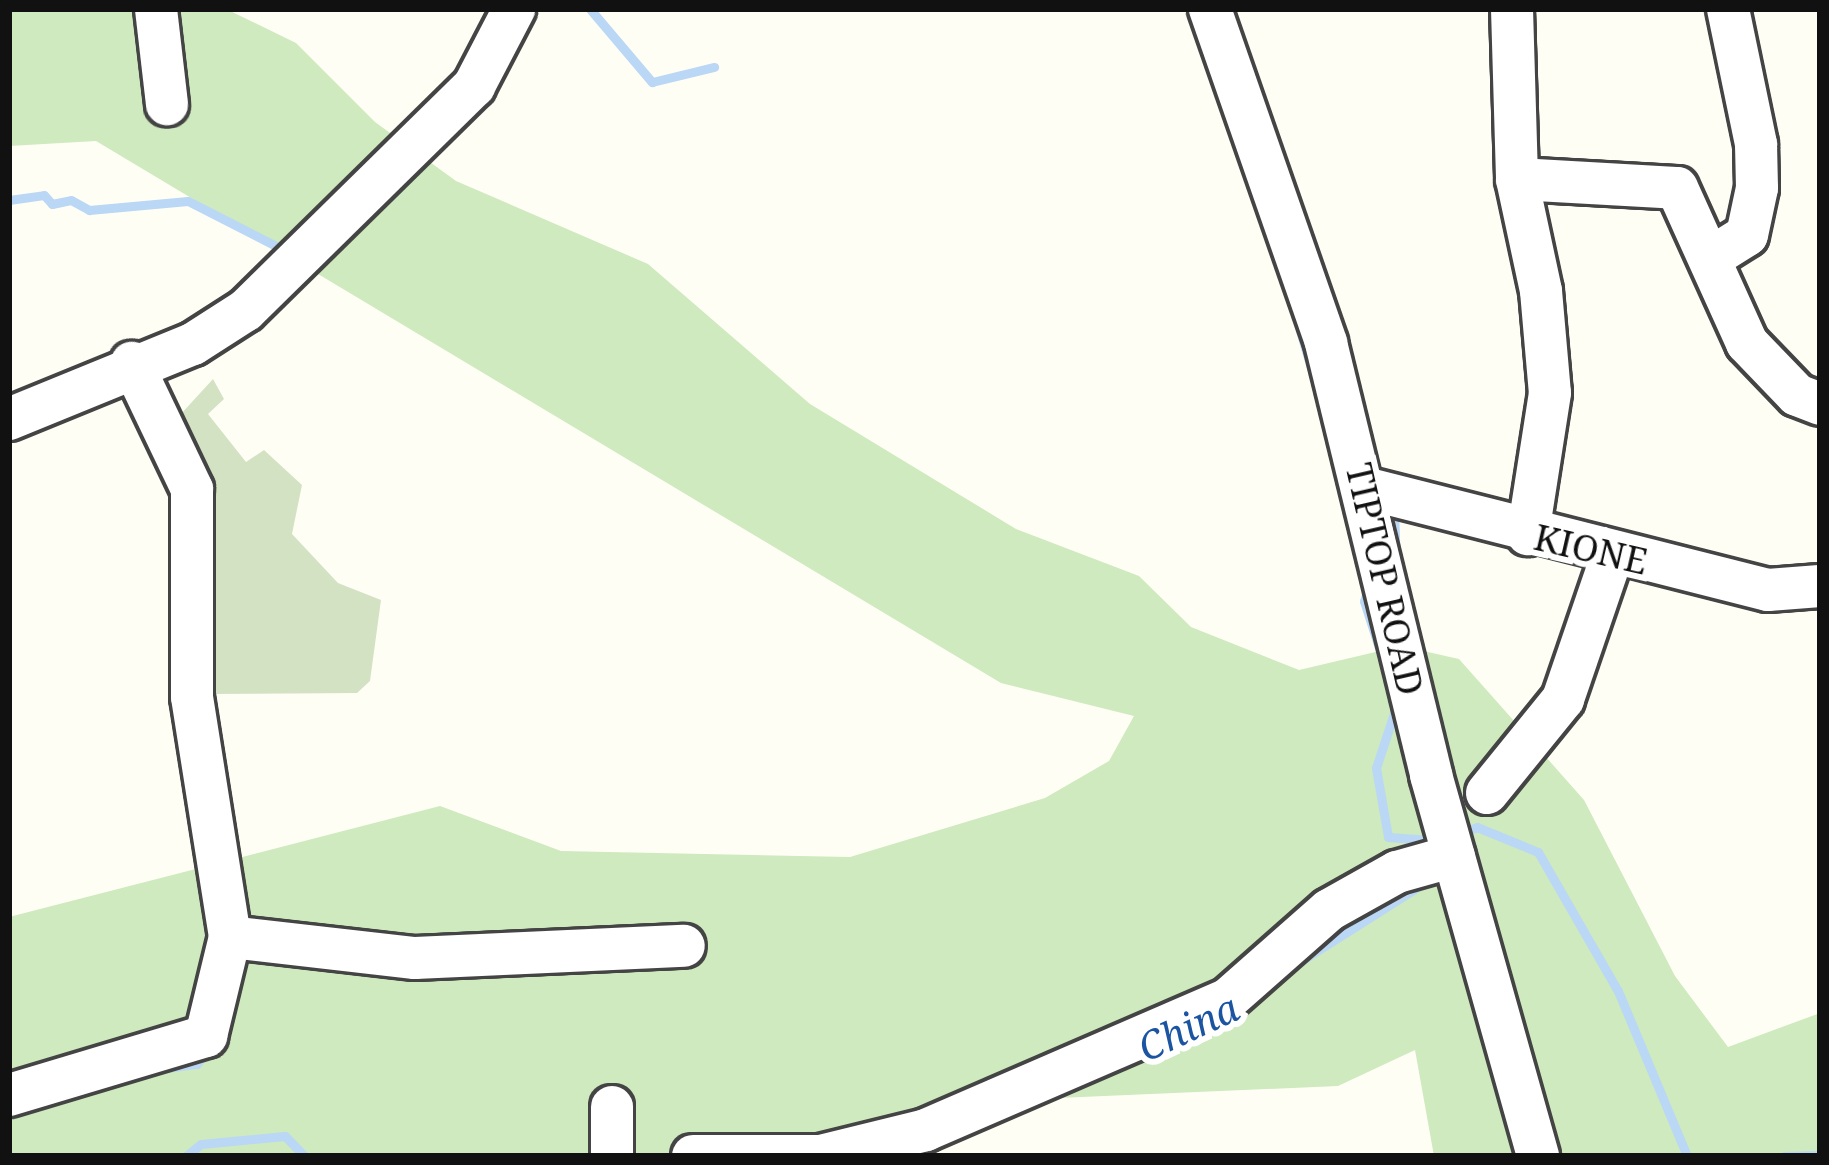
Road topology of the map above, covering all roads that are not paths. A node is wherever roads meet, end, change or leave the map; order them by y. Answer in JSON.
{"nodes":[{"id":1,"x":156,"y":9,"type":"edge"},
{"id":2,"x":514,"y":9,"type":"edge"},
{"id":3,"x":1210,"y":9,"type":"edge"},
{"id":4,"x":1512,"y":9,"type":"edge"},
{"id":5,"x":1728,"y":9,"type":"edge"},
{"id":6,"x":167,"y":104,"type":"dead end"},
{"id":7,"x":1517,"y":179,"type":"junction"},
{"id":8,"x":1712,"y":257,"type":"junction"},
{"id":9,"x":132,"y":363,"type":"junction"},
{"id":10,"x":1820,"y":404,"type":"edge"},
{"id":11,"x":9,"y":419,"type":"edge"},
{"id":12,"x":1364,"y":488,"type":"junction"},
{"id":13,"x":1528,"y":535,"type":"junction"},
{"id":14,"x":1612,"y":556,"type":"junction"},
{"id":15,"x":1820,"y":586,"type":"edge"},
{"id":16,"x":1487,"y":794,"type":"dead end"},
{"id":17,"x":1454,"y":856,"type":"junction"},
{"id":18,"x":230,"y":937,"type":"junction"},
{"id":19,"x":684,"y":946,"type":"dead end"},
{"id":20,"x":9,"y":1095,"type":"edge"},
{"id":21,"x":612,"y":1107,"type":"dead end"},
{"id":22,"x":612,"y":1156,"type":"edge"},
{"id":23,"x":693,"y":1156,"type":"edge"},
{"id":24,"x":1538,"y":1156,"type":"edge"}],
"edges":[{"from":1,"to":6,"type":"street"},
{"from":2,"to":9,"type":"street"},
{"from":3,"to":12,"type":"street","name":"TIPTOP ROAD"},
{"from":4,"to":7,"type":"street"},
{"from":5,"to":8,"type":"street"},
{"from":7,"to":8,"type":"street"},
{"from":7,"to":13,"type":"street"},
{"from":8,"to":10,"type":"street"},
{"from":9,"to":11,"type":"street"},
{"from":9,"to":18,"type":"street"},
{"from":12,"to":13,"type":"street","name":"KIONE"},
{"from":12,"to":17,"type":"street","name":"TIPTOP ROAD"},
{"from":13,"to":14,"type":"street","name":"KIONE"},
{"from":14,"to":15,"type":"street","name":"KIONE"},
{"from":14,"to":16,"type":"street"},
{"from":17,"to":23,"type":"street"},
{"from":17,"to":24,"type":"street","name":"TIPTOP ROAD"},
{"from":18,"to":19,"type":"street"},
{"from":18,"to":20,"type":"street"},
{"from":21,"to":22,"type":"street"}]}
